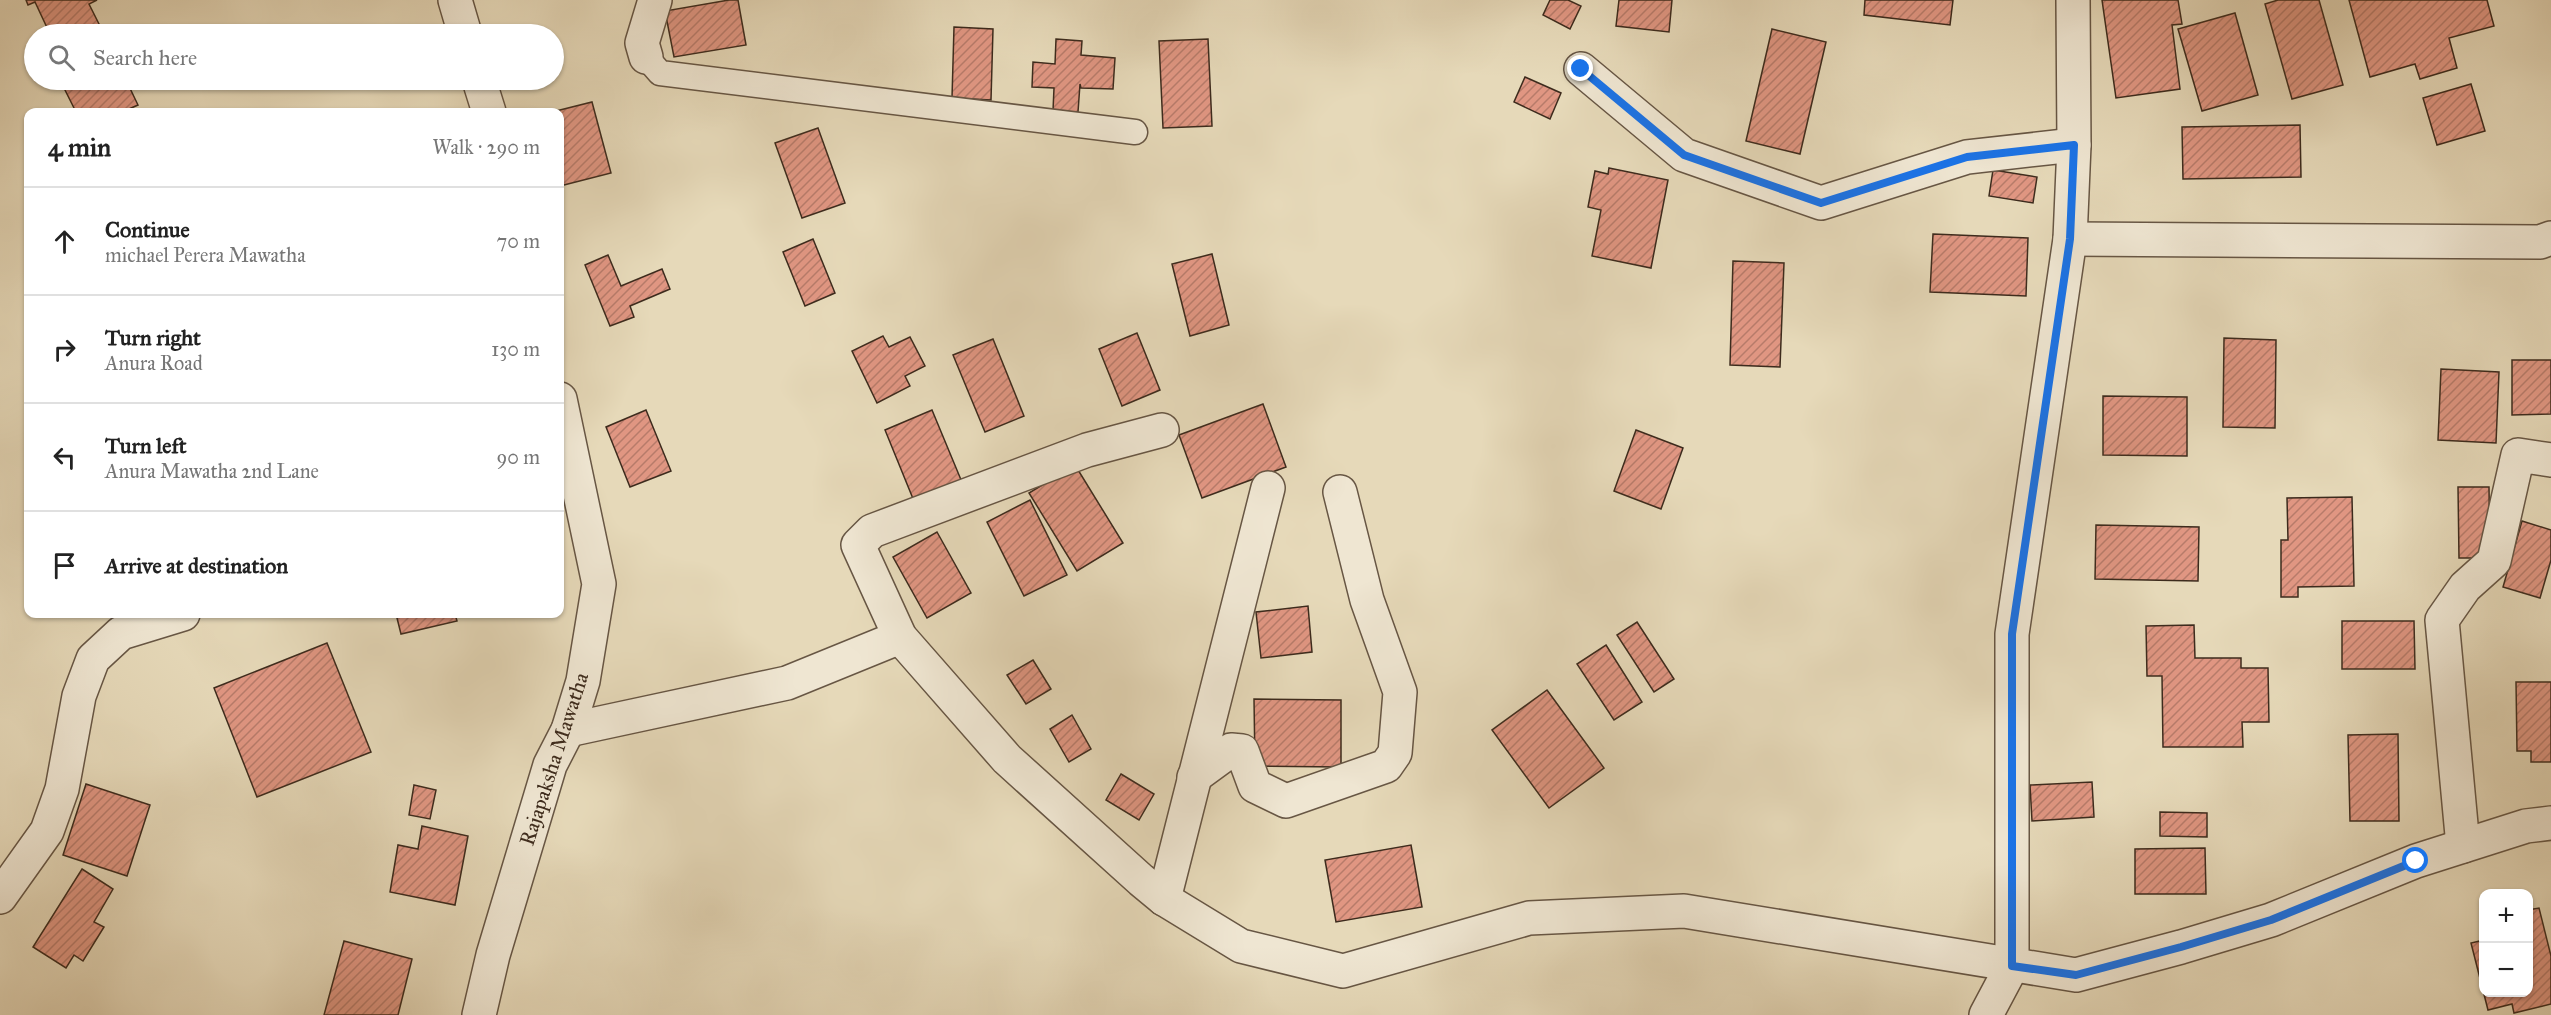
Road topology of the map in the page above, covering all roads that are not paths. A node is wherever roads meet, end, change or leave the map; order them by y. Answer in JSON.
{"nodes":[{"id":1,"x":455,"y":0,"type":"edge"},
{"id":2,"x":655,"y":0,"type":"edge"},
{"id":3,"x":2073,"y":0,"type":"edge"},
{"id":4,"x":462,"y":24,"type":"edge"},
{"id":5,"x":646,"y":57,"type":"joint"},
{"id":6,"x":1581,"y":69,"type":"dead end"},
{"id":7,"x":482,"y":90,"type":"edge"},
{"id":8,"x":488,"y":108,"type":"edge"},
{"id":9,"x":1135,"y":132,"type":"dead end"},
{"id":10,"x":2074,"y":145,"type":"junction"},
{"id":11,"x":2551,"y":238,"type":"edge"},
{"id":12,"x":2070,"y":239,"type":"junction"},
{"id":13,"x":1162,"y":430,"type":"dead end"},
{"id":14,"x":564,"y":437,"type":"edge"},
{"id":15,"x":2551,"y":460,"type":"edge"},
{"id":16,"x":1268,"y":488,"type":"dead end"},
{"id":17,"x":1340,"y":492,"type":"dead end"},
{"id":18,"x":170,"y":618,"type":"edge"},
{"id":19,"x":900,"y":637,"type":"junction"},
{"id":20,"x":568,"y":730,"type":"junction"},
{"id":21,"x":1194,"y":777,"type":"junction"},
{"id":22,"x":2551,"y":823,"type":"edge"},
{"id":23,"x":2463,"y":846,"type":"junction"},
{"id":24,"x":0,"y":897,"type":"edge"},
{"id":25,"x":1164,"y":899,"type":"junction"},
{"id":26,"x":2012,"y":966,"type":"junction"},
{"id":27,"x":479,"y":1015,"type":"edge"},
{"id":28,"x":1986,"y":1015,"type":"edge"}],
"edges":[{"from":1,"to":4,"type":"street"},
{"from":2,"to":5,"type":"street"},
{"from":3,"to":10,"type":"street"},
{"from":5,"to":9,"type":"lane"},
{"from":6,"to":10,"type":"street"},
{"from":7,"to":8,"type":"street"},
{"from":10,"to":12,"type":"street"},
{"from":11,"to":12,"type":"street"},
{"from":12,"to":26,"type":"street"},
{"from":13,"to":19,"type":"street"},
{"from":14,"to":20,"type":"street","name":"Rajapaksha Mawatha"},
{"from":15,"to":23,"type":"street"},
{"from":16,"to":21,"type":"street"},
{"from":17,"to":21,"type":"street"},
{"from":18,"to":24,"type":"street"},
{"from":19,"to":20,"type":"street"},
{"from":19,"to":25,"type":"street"},
{"from":20,"to":27,"type":"street","name":"Rajapaksha Mawatha"},
{"from":21,"to":25,"type":"street"},
{"from":22,"to":23,"type":"street"},
{"from":23,"to":26,"type":"street"},
{"from":25,"to":26,"type":"street"},
{"from":26,"to":28,"type":"street"}]}
